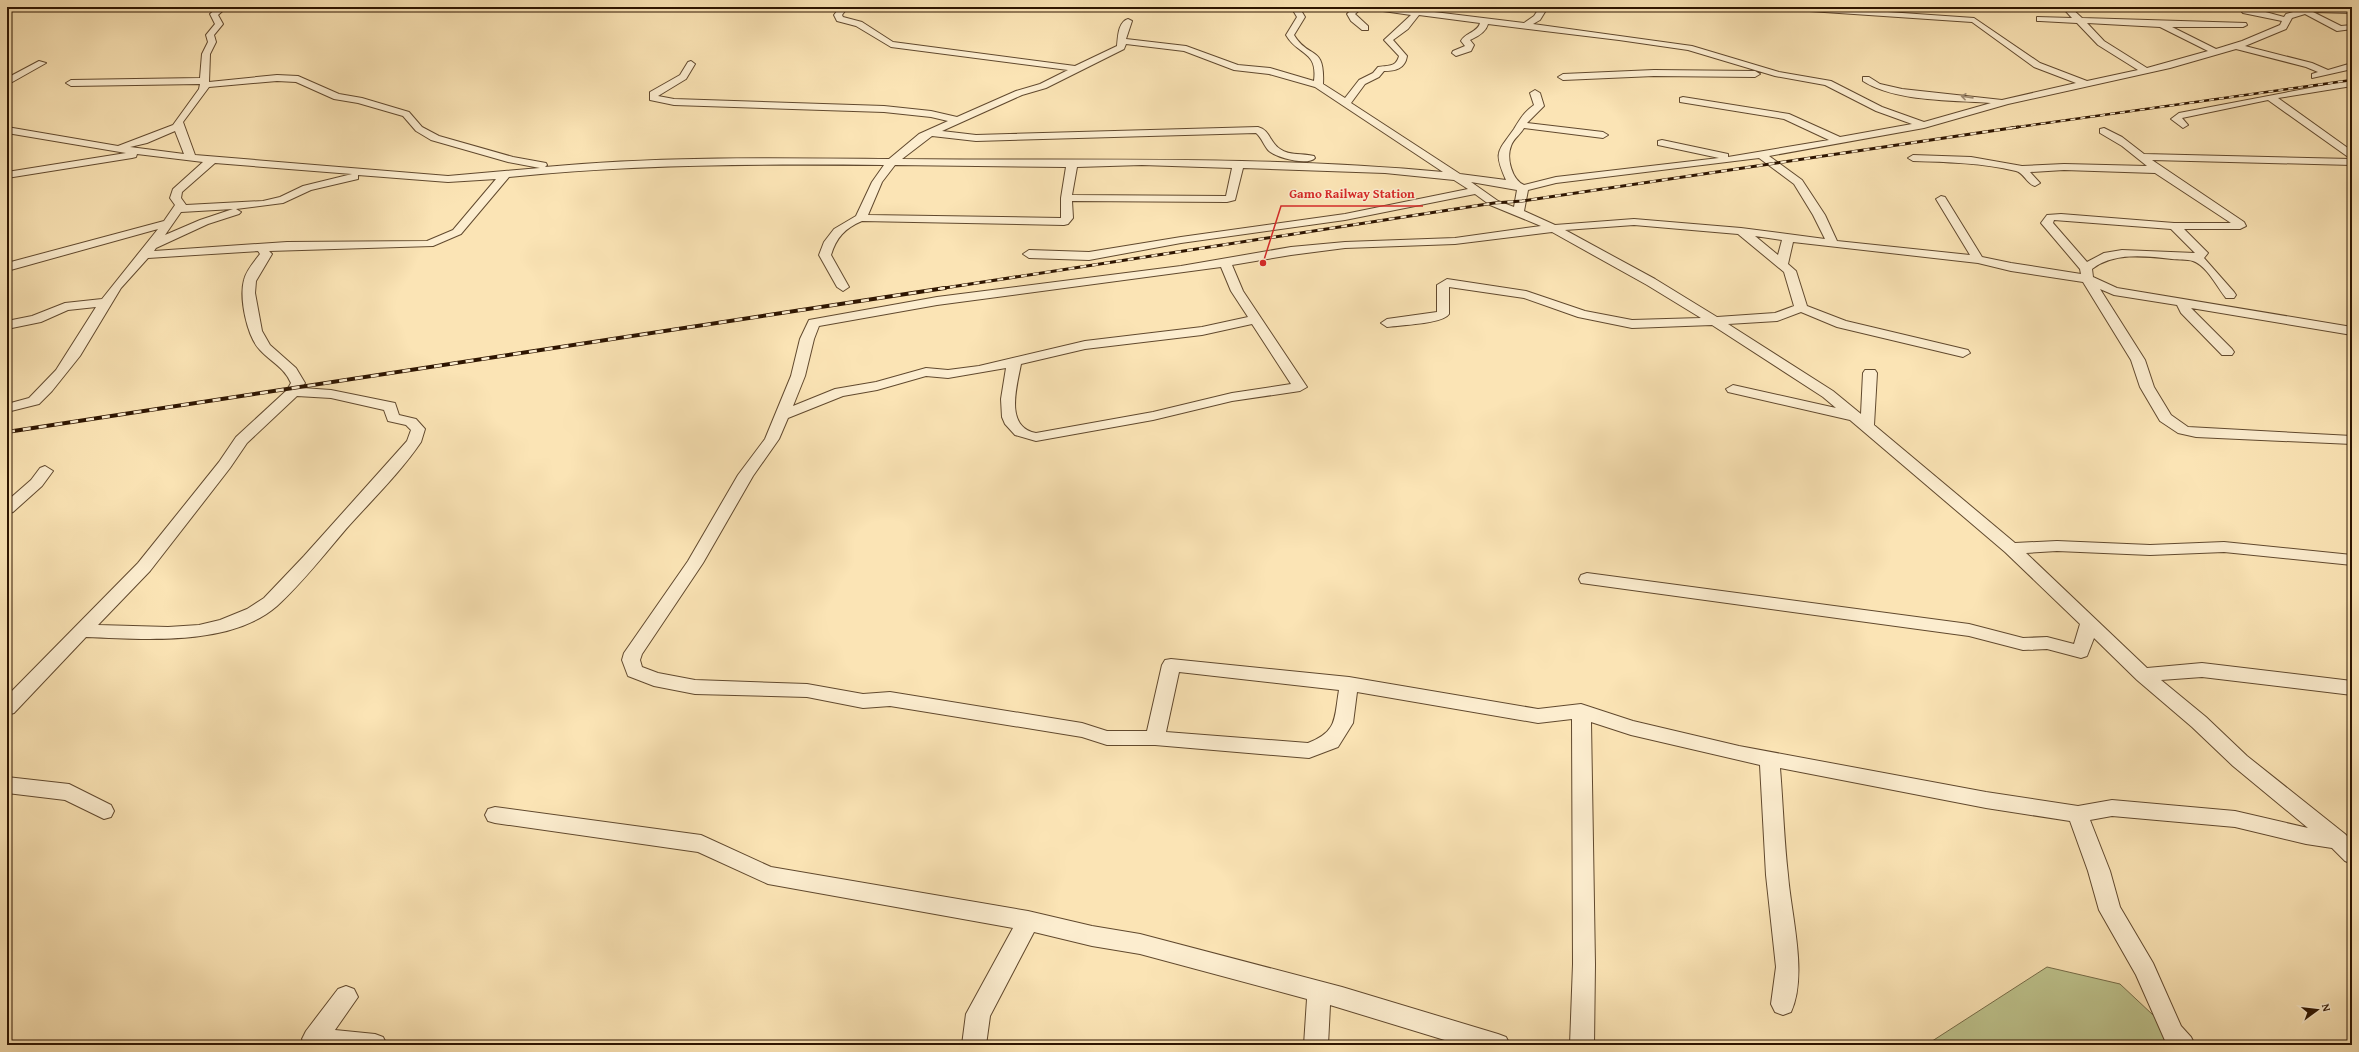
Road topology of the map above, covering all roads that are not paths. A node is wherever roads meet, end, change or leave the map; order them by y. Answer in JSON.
{"nodes":[{"id":1,"x":223,"y":7,"type":"edge"},
{"id":2,"x":844,"y":7,"type":"edge"},
{"id":3,"x":1295,"y":7,"type":"edge"},
{"id":4,"x":1359,"y":7,"type":"edge"},
{"id":5,"x":1369,"y":7,"type":"edge"},
{"id":6,"x":1382,"y":7,"type":"edge"},
{"id":7,"x":1436,"y":7,"type":"edge"},
{"id":8,"x":1544,"y":7,"type":"edge"},
{"id":9,"x":1780,"y":7,"type":"edge"},
{"id":10,"x":2066,"y":7,"type":"edge"},
{"id":11,"x":2242,"y":7,"type":"edge"},
{"id":12,"x":1966,"y":11,"type":"dead end"},
{"id":13,"x":2352,"y":11,"type":"edge"},
{"id":14,"x":1418,"y":12,"type":"junction"},
{"id":15,"x":2306,"y":12,"type":"junction"},
{"id":16,"x":1430,"y":14,"type":"junction"},
{"id":17,"x":2040,"y":19,"type":"dead end"},
{"id":18,"x":1974,"y":20,"type":"junction"},
{"id":19,"x":2287,"y":20,"type":"junction"},
{"id":20,"x":1128,"y":21,"type":"dead end"},
{"id":21,"x":2080,"y":21,"type":"junction"},
{"id":22,"x":1484,"y":22,"type":"junction"},
{"id":23,"x":2161,"y":24,"type":"junction"},
{"id":24,"x":2243,"y":24,"type":"dead end"},
{"id":25,"x":1621,"y":26,"type":"dead end"},
{"id":26,"x":1524,"y":27,"type":"junction"},
{"id":27,"x":2352,"y":27,"type":"edge"},
{"id":28,"x":1365,"y":28,"type":"dead end"},
{"id":29,"x":1619,"y":37,"type":"junction"},
{"id":30,"x":1122,"y":41,"type":"junction"},
{"id":31,"x":2236,"y":46,"type":"junction"},
{"id":32,"x":2216,"y":52,"type":"junction"},
{"id":33,"x":1456,"y":53,"type":"dead end"},
{"id":34,"x":42,"y":63,"type":"dead end"},
{"id":35,"x":691,"y":64,"type":"dead end"},
{"id":36,"x":2352,"y":66,"type":"edge"},
{"id":37,"x":1078,"y":70,"type":"junction"},
{"id":38,"x":2146,"y":71,"type":"junction"},
{"id":39,"x":2325,"y":72,"type":"junction"},
{"id":40,"x":1778,"y":74,"type":"junction"},
{"id":41,"x":1563,"y":77,"type":"dead end"},
{"id":42,"x":1866,"y":80,"type":"dead end"},
{"id":43,"x":7,"y":82,"type":"edge"},
{"id":44,"x":71,"y":83,"type":"dead end"},
{"id":45,"x":205,"y":83,"type":"junction"},
{"id":46,"x":2352,"y":83,"type":"edge"},
{"id":47,"x":2086,"y":84,"type":"junction"},
{"id":48,"x":1318,"y":85,"type":"junction"},
{"id":49,"x":2322,"y":88,"type":"junction"},
{"id":50,"x":1535,"y":93,"type":"dead end"},
{"id":51,"x":2270,"y":97,"type":"junction"},
{"id":52,"x":1683,"y":100,"type":"dead end"},
{"id":53,"x":2006,"y":102,"type":"junction"},
{"id":54,"x":1346,"y":103,"type":"junction"},
{"id":55,"x":960,"y":121,"type":"junction"},
{"id":56,"x":1521,"y":125,"type":"junction"},
{"id":57,"x":1924,"y":125,"type":"junction"},
{"id":58,"x":2182,"y":125,"type":"dead end"},
{"id":59,"x":178,"y":126,"type":"junction"},
{"id":60,"x":7,"y":130,"type":"edge"},
{"id":61,"x":2104,"y":131,"type":"dead end"},
{"id":62,"x":931,"y":133,"type":"junction"},
{"id":63,"x":1603,"y":135,"type":"dead end"},
{"id":64,"x":1840,"y":140,"type":"junction"},
{"id":65,"x":1662,"y":143,"type":"dead end"},
{"id":66,"x":112,"y":148,"type":"junction"},
{"id":67,"x":142,"y":152,"type":"junction"},
{"id":68,"x":1762,"y":156,"type":"junction"},
{"id":69,"x":2352,"y":156,"type":"edge"},
{"id":70,"x":2144,"y":157,"type":"junction"},
{"id":71,"x":191,"y":158,"type":"junction"},
{"id":72,"x":1912,"y":158,"type":"dead end"},
{"id":73,"x":1739,"y":159,"type":"junction"},
{"id":74,"x":212,"y":160,"type":"junction"},
{"id":75,"x":2352,"y":162,"type":"edge"},
{"id":76,"x":890,"y":164,"type":"junction"},
{"id":77,"x":1072,"y":164,"type":"junction"},
{"id":78,"x":1238,"y":165,"type":"junction"},
{"id":79,"x":565,"y":168,"type":"junction"},
{"id":80,"x":1338,"y":168,"type":"junction"},
{"id":81,"x":2022,"y":169,"type":"junction"},
{"id":82,"x":2158,"y":170,"type":"junction"},
{"id":83,"x":377,"y":173,"type":"junction"},
{"id":84,"x":506,"y":174,"type":"junction"},
{"id":85,"x":7,"y":175,"type":"edge"},
{"id":86,"x":1457,"y":177,"type":"junction"},
{"id":87,"x":2035,"y":184,"type":"dead end"},
{"id":88,"x":1518,"y":186,"type":"junction"},
{"id":89,"x":1476,"y":191,"type":"junction"},
{"id":90,"x":1066,"y":198,"type":"junction"},
{"id":91,"x":1941,"y":199,"type":"dead end"},
{"id":92,"x":263,"y":204,"type":"junction"},
{"id":93,"x":178,"y":209,"type":"junction"},
{"id":94,"x":1518,"y":212,"type":"junction"},
{"id":95,"x":861,"y":218,"type":"junction"},
{"id":96,"x":168,"y":223,"type":"junction"},
{"id":97,"x":2174,"y":226,"type":"junction"},
{"id":98,"x":1553,"y":228,"type":"junction"},
{"id":99,"x":1741,"y":231,"type":"junction"},
{"id":100,"x":1788,"y":237,"type":"junction"},
{"id":101,"x":1833,"y":244,"type":"junction"},
{"id":102,"x":261,"y":248,"type":"junction"},
{"id":103,"x":148,"y":251,"type":"junction"},
{"id":104,"x":1029,"y":254,"type":"dead end"},
{"id":105,"x":2196,"y":258,"type":"junction"},
{"id":106,"x":1978,"y":259,"type":"junction"},
{"id":107,"x":1225,"y":262,"type":"junction"},
{"id":108,"x":1782,"y":265,"type":"junction"},
{"id":109,"x":7,"y":267,"type":"edge"},
{"id":110,"x":2086,"y":273,"type":"junction"},
{"id":111,"x":843,"y":287,"type":"dead end"},
{"id":112,"x":2230,"y":295,"type":"dead end"},
{"id":113,"x":105,"y":302,"type":"junction"},
{"id":114,"x":2183,"y":303,"type":"junction"},
{"id":115,"x":1800,"y":308,"type":"junction"},
{"id":116,"x":1257,"y":319,"type":"junction"},
{"id":117,"x":1712,"y":320,"type":"junction"},
{"id":118,"x":1387,"y":322,"type":"dead end"},
{"id":119,"x":7,"y":325,"type":"edge"},
{"id":120,"x":2352,"y":331,"type":"edge"},
{"id":121,"x":2227,"y":352,"type":"dead end"},
{"id":122,"x":1963,"y":353,"type":"dead end"},
{"id":123,"x":1014,"y":363,"type":"junction"},
{"id":124,"x":1870,"y":373,"type":"dead end"},
{"id":125,"x":1733,"y":389,"type":"dead end"},
{"id":126,"x":293,"y":392,"type":"junction"},
{"id":127,"x":7,"y":408,"type":"edge"},
{"id":128,"x":781,"y":416,"type":"junction"},
{"id":129,"x":1862,"y":422,"type":"junction"},
{"id":130,"x":2352,"y":440,"type":"edge"},
{"id":131,"x":45,"y":471,"type":"dead end"},
{"id":132,"x":7,"y":509,"type":"edge"},
{"id":133,"x":2011,"y":548,"type":"junction"},
{"id":134,"x":2352,"y":560,"type":"edge"},
{"id":135,"x":1587,"y":579,"type":"dead end"},
{"id":136,"x":2089,"y":623,"type":"junction"},
{"id":137,"x":82,"y":631,"type":"junction"},
{"id":138,"x":2143,"y":675,"type":"junction"},
{"id":139,"x":1349,"y":684,"type":"junction"},
{"id":140,"x":2352,"y":688,"type":"edge"},
{"id":141,"x":7,"y":708,"type":"edge"},
{"id":142,"x":1581,"y":711,"type":"junction"},
{"id":143,"x":1155,"y":738,"type":"junction"},
{"id":144,"x":1770,"y":759,"type":"junction"},
{"id":145,"x":7,"y":786,"type":"edge"},
{"id":146,"x":104,"y":812,"type":"dead end"},
{"id":147,"x":2078,"y":814,"type":"junction"},
{"id":148,"x":495,"y":815,"type":"dead end"},
{"id":149,"x":2338,"y":840,"type":"junction"},
{"id":150,"x":2352,"y":855,"type":"edge"},
{"id":151,"x":1028,"y":921,"type":"junction"},
{"id":152,"x":1319,"y":992,"type":"junction"},
{"id":153,"x":346,"y":997,"type":"dead end"},
{"id":154,"x":1783,"y":1004,"type":"dead end"},
{"id":155,"x":376,"y":1045,"type":"edge"},
{"id":156,"x":974,"y":1045,"type":"edge"},
{"id":157,"x":1316,"y":1045,"type":"edge"},
{"id":158,"x":1498,"y":1045,"type":"edge"},
{"id":159,"x":1582,"y":1045,"type":"edge"},
{"id":160,"x":2183,"y":1045,"type":"edge"}],
"edges":[{"from":1,"to":45,"type":"street"},
{"from":2,"to":37,"type":"street"},
{"from":3,"to":48,"type":"street"},
{"from":4,"to":28,"type":"street"},
{"from":5,"to":6,"type":"street"},
{"from":6,"to":14,"type":"street"},
{"from":7,"to":16,"type":"street"},
{"from":8,"to":26,"type":"street"},
{"from":9,"to":18,"type":"street"},
{"from":10,"to":21,"type":"street"},
{"from":11,"to":19,"type":"street"},
{"from":12,"to":18,"type":"street"},
{"from":13,"to":15,"type":"street"},
{"from":14,"to":16,"type":"street"},
{"from":14,"to":54,"type":"street"},
{"from":15,"to":19,"type":"street"},
{"from":15,"to":27,"type":"street"},
{"from":16,"to":22,"type":"street"},
{"from":17,"to":21,"type":"street"},
{"from":18,"to":47,"type":"street"},
{"from":19,"to":31,"type":"street"},
{"from":20,"to":30,"type":"street"},
{"from":21,"to":23,"type":"street"},
{"from":21,"to":38,"type":"street"},
{"from":22,"to":26,"type":"street"},
{"from":22,"to":33,"type":"street"},
{"from":23,"to":24,"type":"street"},
{"from":23,"to":32,"type":"street"},
{"from":25,"to":29,"type":"street"},
{"from":26,"to":29,"type":"street"},
{"from":29,"to":40,"type":"street"},
{"from":30,"to":37,"type":"street"},
{"from":30,"to":48,"type":"street"},
{"from":31,"to":32,"type":"street"},
{"from":31,"to":39,"type":"street"},
{"from":32,"to":38,"type":"street"},
{"from":34,"to":43,"type":"street"},
{"from":35,"to":55,"type":"street"},
{"from":36,"to":39,"type":"street"},
{"from":37,"to":55,"type":"street"},
{"from":38,"to":47,"type":"street"},
{"from":39,"to":49,"type":"street"},
{"from":40,"to":41,"type":"street"},
{"from":40,"to":57,"type":"street"},
{"from":53,"to":42,"type":"street","one_way":true},
{"from":44,"to":45,"type":"street"},
{"from":45,"to":59,"type":"street"},
{"from":45,"to":79,"type":"street"},
{"from":46,"to":49,"type":"street"},
{"from":47,"to":53,"type":"street"},
{"from":48,"to":54,"type":"street"},
{"from":49,"to":51,"type":"street"},
{"from":50,"to":56,"type":"street"},
{"from":51,"to":58,"type":"street"},
{"from":51,"to":69,"type":"street"},
{"from":52,"to":64,"type":"street"},
{"from":53,"to":57,"type":"street"},
{"from":54,"to":86,"type":"street"},
{"from":55,"to":62,"type":"street"},
{"from":56,"to":63,"type":"street"},
{"from":56,"to":88,"type":"street"},
{"from":57,"to":64,"type":"street"},
{"from":59,"to":66,"type":"street"},
{"from":59,"to":71,"type":"street"},
{"from":60,"to":66,"type":"street"},
{"from":61,"to":70,"type":"street"},
{"from":62,"to":76,"type":"street"},
{"from":62,"to":80,"type":"street"},
{"from":64,"to":68,"type":"street"},
{"from":65,"to":73,"type":"street"},
{"from":66,"to":67,"type":"street"},
{"from":67,"to":71,"type":"street"},
{"from":67,"to":85,"type":"street"},
{"from":68,"to":73,"type":"street"},
{"from":68,"to":101,"type":"street"},
{"from":70,"to":75,"type":"street"},
{"from":70,"to":82,"type":"street"},
{"from":71,"to":74,"type":"street"},
{"from":72,"to":81,"type":"street"},
{"from":73,"to":88,"type":"street"},
{"from":74,"to":83,"type":"street"},
{"from":74,"to":93,"type":"street"},
{"from":76,"to":77,"type":"street"},
{"from":76,"to":79,"type":"street"},
{"from":76,"to":95,"type":"street"},
{"from":77,"to":78,"type":"street"},
{"from":77,"to":90,"type":"street"},
{"from":78,"to":80,"type":"street"},
{"from":78,"to":90,"type":"street"},
{"from":79,"to":84,"type":"street"},
{"from":80,"to":86,"type":"street"},
{"from":81,"to":82,"type":"street"},
{"from":81,"to":87,"type":"street"},
{"from":82,"to":97,"type":"street"},
{"from":83,"to":84,"type":"street"},
{"from":83,"to":92,"type":"street"},
{"from":84,"to":102,"type":"street"},
{"from":86,"to":88,"type":"street"},
{"from":86,"to":89,"type":"street"},
{"from":88,"to":94,"type":"street"},
{"from":89,"to":94,"type":"street"},
{"from":89,"to":104,"type":"street"},
{"from":90,"to":95,"type":"street"},
{"from":91,"to":106,"type":"street"},
{"from":92,"to":93,"type":"street"},
{"from":92,"to":103,"type":"street"},
{"from":93,"to":96,"type":"street"},
{"from":94,"to":98,"type":"street"},
{"from":95,"to":111,"type":"street"},
{"from":96,"to":103,"type":"street"},
{"from":96,"to":109,"type":"street"},
{"from":97,"to":105,"type":"street"},
{"from":97,"to":110,"type":"street"},
{"from":98,"to":99,"type":"street"},
{"from":98,"to":107,"type":"street"},
{"from":98,"to":117,"type":"street"},
{"from":99,"to":100,"type":"street"},
{"from":99,"to":108,"type":"street"},
{"from":100,"to":101,"type":"street"},
{"from":100,"to":108,"type":"street"},
{"from":101,"to":106,"type":"street"},
{"from":102,"to":103,"type":"street"},
{"from":102,"to":126,"type":"street"},
{"from":103,"to":113,"type":"street"},
{"from":105,"to":110,"type":"street"},
{"from":105,"to":112,"type":"street"},
{"from":106,"to":110,"type":"street"},
{"from":107,"to":116,"type":"street"},
{"from":107,"to":128,"type":"street"},
{"from":108,"to":115,"type":"street"},
{"from":110,"to":114,"type":"street"},
{"from":110,"to":130,"type":"street"},
{"from":113,"to":119,"type":"street"},
{"from":113,"to":127,"type":"street"},
{"from":114,"to":120,"type":"street"},
{"from":114,"to":121,"type":"street"},
{"from":115,"to":117,"type":"street"},
{"from":115,"to":122,"type":"street"},
{"from":116,"to":123,"type":"street"},
{"from":116,"to":123,"type":"street"},
{"from":117,"to":118,"type":"street"},
{"from":117,"to":129,"type":"street"},
{"from":123,"to":128,"type":"street"},
{"from":124,"to":129,"type":"street"},
{"from":125,"to":129,"type":"street"},
{"from":126,"to":137,"type":"street"},
{"from":126,"to":137,"type":"street"},
{"from":128,"to":143,"type":"street"},
{"from":129,"to":133,"type":"street"},
{"from":131,"to":132,"type":"street"},
{"from":133,"to":134,"type":"street"},
{"from":133,"to":136,"type":"street"},
{"from":135,"to":136,"type":"street"},
{"from":136,"to":138,"type":"street"},
{"from":137,"to":141,"type":"street"},
{"from":138,"to":140,"type":"street"},
{"from":138,"to":149,"type":"street"},
{"from":139,"to":142,"type":"street"},
{"from":139,"to":143,"type":"street"},
{"from":139,"to":143,"type":"street"},
{"from":142,"to":144,"type":"street"},
{"from":142,"to":159,"type":"street"},
{"from":144,"to":147,"type":"street"},
{"from":144,"to":154,"type":"street"},
{"from":145,"to":146,"type":"street"},
{"from":147,"to":149,"type":"street"},
{"from":147,"to":160,"type":"street"},
{"from":148,"to":151,"type":"street"},
{"from":149,"to":150,"type":"street"},
{"from":151,"to":152,"type":"street"},
{"from":151,"to":156,"type":"street"},
{"from":152,"to":157,"type":"street"},
{"from":152,"to":158,"type":"street"},
{"from":153,"to":155,"type":"street"}]}
